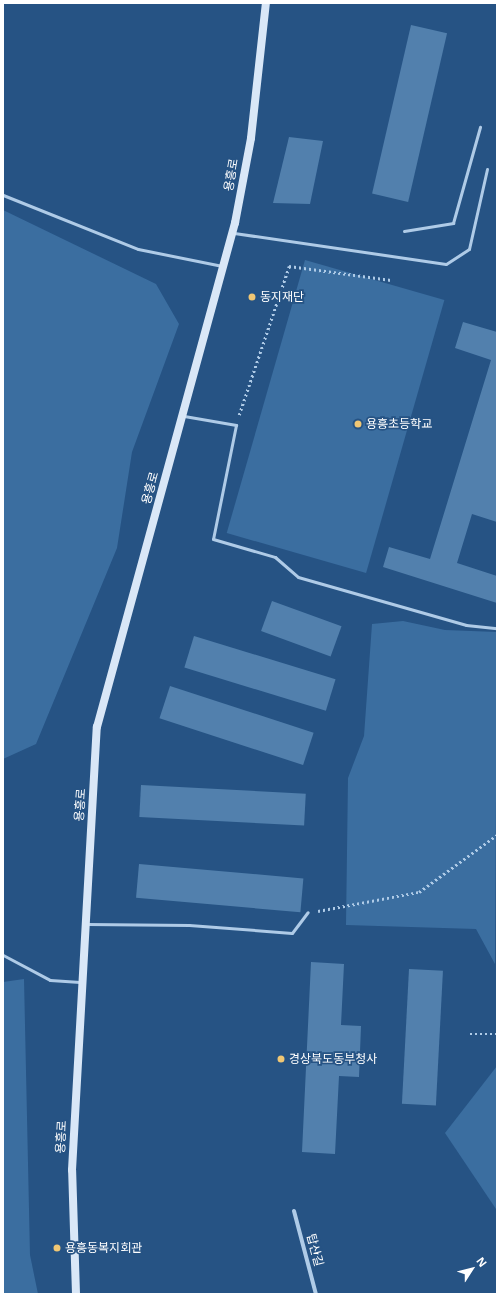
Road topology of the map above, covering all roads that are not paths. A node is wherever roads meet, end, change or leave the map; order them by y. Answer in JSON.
{"nodes":[{"id":1,"x":266,"y":3,"type":"edge"},
{"id":2,"x":480,"y":127,"type":"dead end"},
{"id":3,"x":487,"y":169,"type":"dead end"},
{"id":4,"x":3,"y":195,"type":"edge"},
{"id":5,"x":404,"y":232,"type":"dead end"},
{"id":6,"x":232,"y":233,"type":"junction"},
{"id":7,"x":222,"y":266,"type":"junction"},
{"id":8,"x":182,"y":416,"type":"junction"},
{"id":9,"x":497,"y":628,"type":"edge"},
{"id":10,"x":308,"y":912,"type":"road end"},
{"id":11,"x":84,"y":924,"type":"junction"},
{"id":12,"x":3,"y":955,"type":"edge"},
{"id":13,"x":80,"y":982,"type":"junction"},
{"id":14,"x":294,"y":1211,"type":"dead end"},
{"id":15,"x":76,"y":1294,"type":"edge"},
{"id":16,"x":316,"y":1294,"type":"edge"}],
"edges":[{"from":1,"to":6,"type":"street","name":"용흥로"},
{"from":2,"to":5,"type":"lane"},
{"from":3,"to":6,"type":"lane"},
{"from":4,"to":7,"type":"lane"},
{"from":6,"to":7,"type":"street","name":"용흥로"},
{"from":7,"to":8,"type":"street","name":"용흥로"},
{"from":8,"to":9,"type":"lane"},
{"from":8,"to":11,"type":"street","name":"용흥로"},
{"from":10,"to":11,"type":"lane"},
{"from":11,"to":13,"type":"street","name":"용흥로"},
{"from":12,"to":13,"type":"lane"},
{"from":13,"to":15,"type":"street","name":"용흥로"},
{"from":14,"to":16,"type":"street","name":"탑산길"}]}
